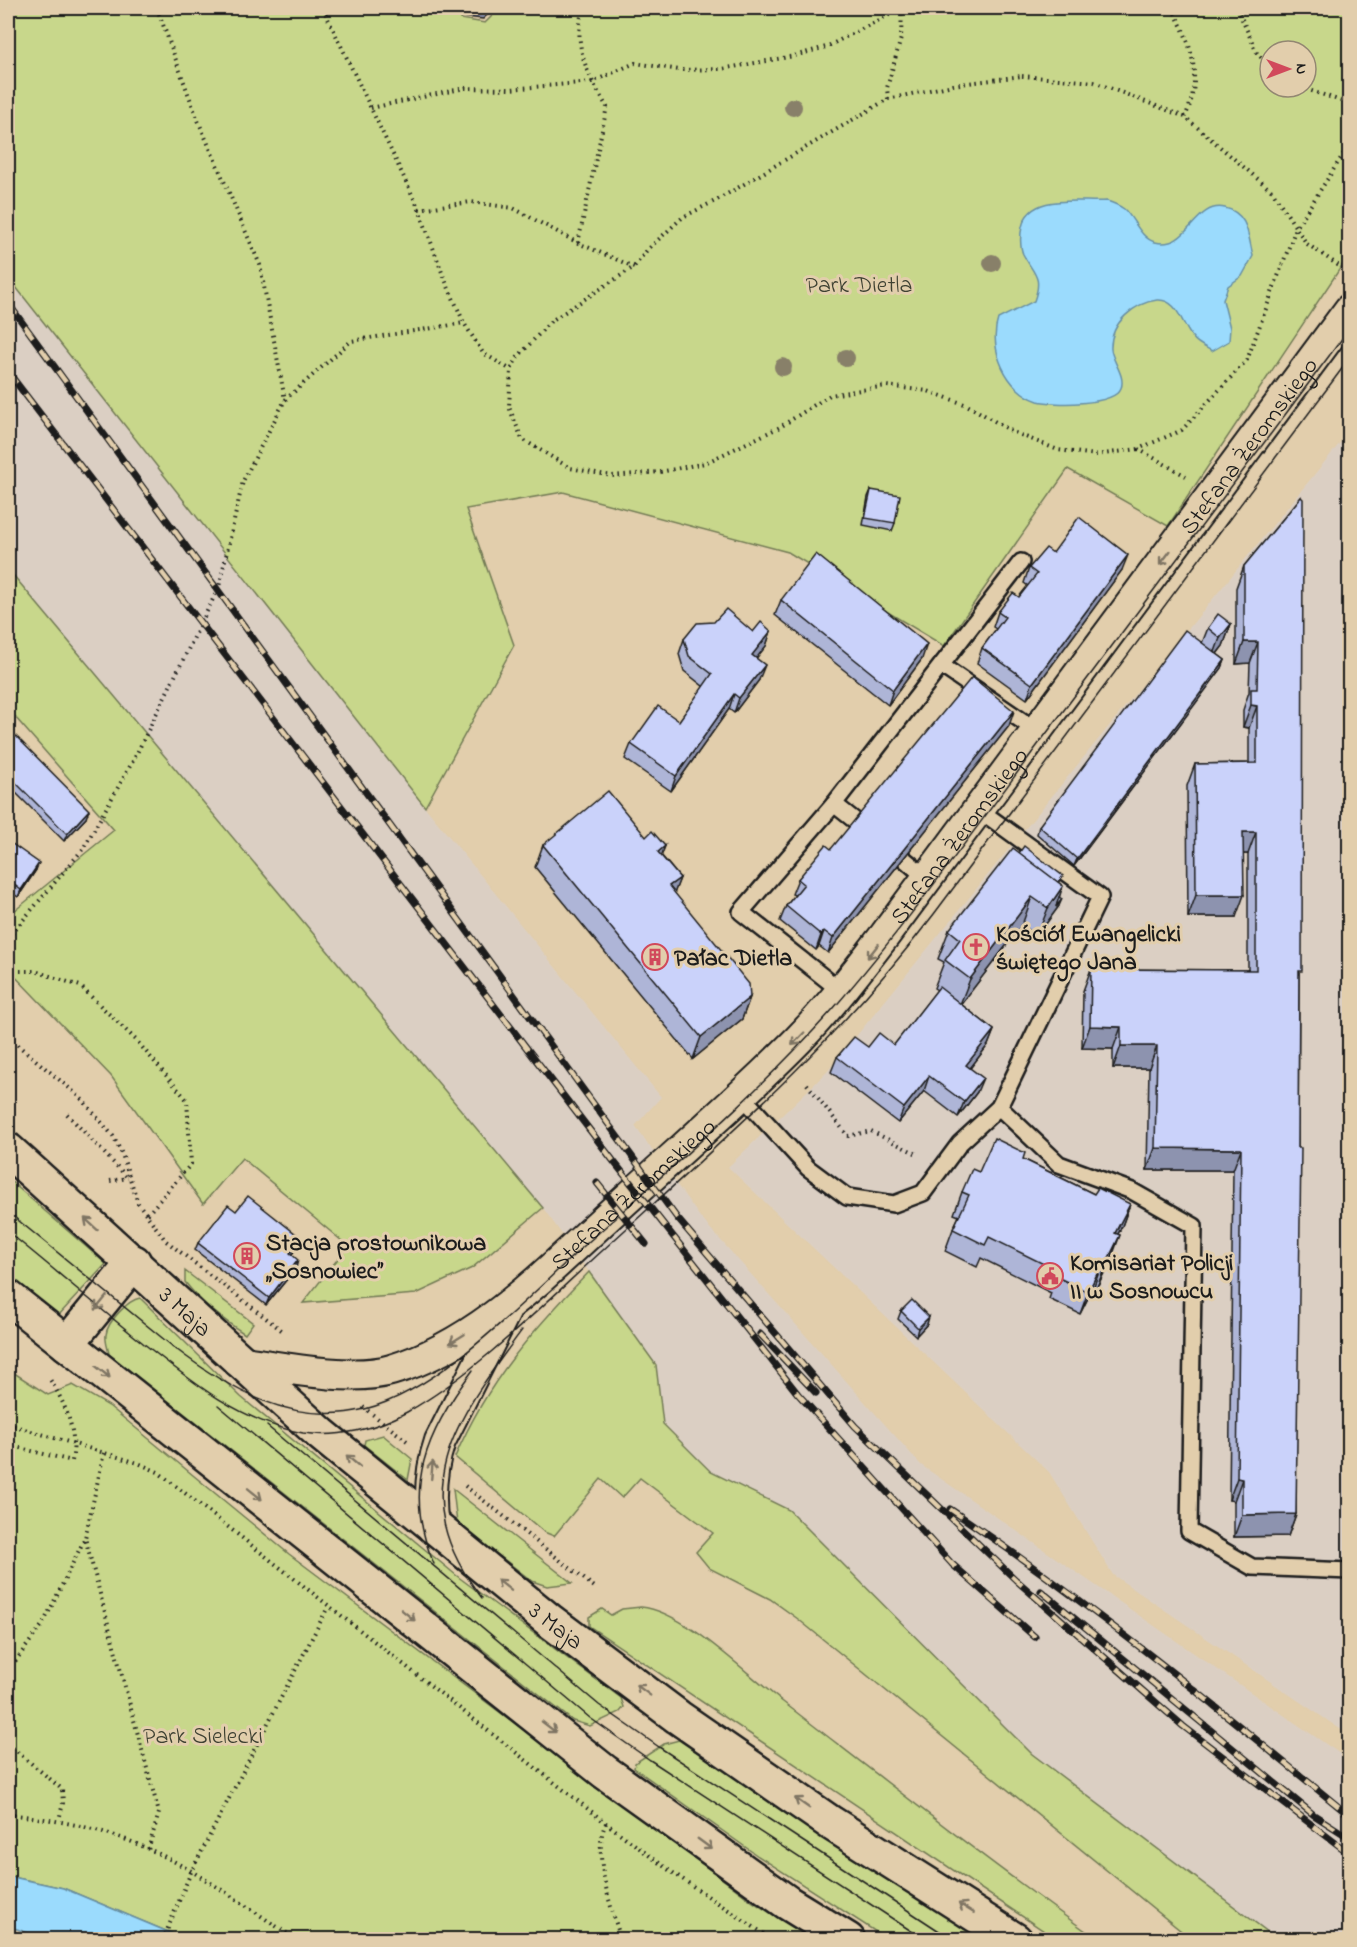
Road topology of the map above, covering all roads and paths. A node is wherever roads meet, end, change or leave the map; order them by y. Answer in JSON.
{"nodes":[{"id":1,"x":157,"y":8,"type":"edge"},
{"id":2,"x":323,"y":8,"type":"edge"},
{"id":3,"x":583,"y":8,"type":"edge"},
{"id":4,"x":902,"y":8,"type":"edge"},
{"id":5,"x":1172,"y":8,"type":"edge"},
{"id":6,"x":1238,"y":8,"type":"edge"},
{"id":7,"x":1258,"y":53,"type":"edge"},
{"id":8,"x":592,"y":82,"type":"junction"},
{"id":9,"x":1318,"y":93,"type":"edge"},
{"id":10,"x":888,"y":99,"type":"junction"},
{"id":11,"x":1350,"y":104,"type":"edge"},
{"id":12,"x":370,"y":108,"type":"junction"},
{"id":13,"x":1185,"y":117,"type":"junction"},
{"id":14,"x":1350,"y":144,"type":"edge"},
{"id":15,"x":419,"y":209,"type":"junction"},
{"id":16,"x":1296,"y":228,"type":"junction"},
{"id":17,"x":578,"y":243,"type":"junction"},
{"id":18,"x":634,"y":267,"type":"junction"},
{"id":19,"x":1348,"y":272,"type":"edge"},
{"id":20,"x":1350,"y":309,"type":"edge"},
{"id":21,"x":464,"y":323,"type":"junction"},
{"id":22,"x":511,"y":370,"type":"junction"},
{"id":23,"x":285,"y":400,"type":"junction"},
{"id":24,"x":1138,"y":449,"type":"junction"},
{"id":25,"x":1194,"y":482,"type":"dead end"},
{"id":26,"x":1021,"y":562,"type":"dead end"},
{"id":27,"x":942,"y":666,"type":"junction"},
{"id":28,"x":1037,"y":731,"type":"junction"},
{"id":29,"x":834,"y":804,"type":"junction"},
{"id":30,"x":978,"y":809,"type":"junction"},
{"id":31,"x":858,"y":823,"type":"edge"},
{"id":32,"x":903,"y":858,"type":"edge"},
{"id":33,"x":927,"y":878,"type":"junction"},
{"id":34,"x":8,"y":938,"type":"edge"},
{"id":35,"x":8,"y":971,"type":"edge"},
{"id":36,"x":841,"y":992,"type":"junction"},
{"id":37,"x":8,"y":1037,"type":"edge"},
{"id":38,"x":807,"y":1084,"type":"dead end"},
{"id":39,"x":741,"y":1095,"type":"junction"},
{"id":40,"x":999,"y":1107,"type":"junction"},
{"id":41,"x":68,"y":1114,"type":"dead end"},
{"id":42,"x":8,"y":1150,"type":"edge"},
{"id":43,"x":945,"y":1166,"type":"junction"},
{"id":44,"x":129,"y":1178,"type":"junction"},
{"id":45,"x":110,"y":1181,"type":"dead end"},
{"id":46,"x":146,"y":1216,"type":"junction"},
{"id":47,"x":134,"y":1262,"type":"junction"},
{"id":48,"x":8,"y":1297,"type":"edge"},
{"id":49,"x":507,"y":1308,"type":"junction"},
{"id":50,"x":289,"y":1334,"type":"dead end"},
{"id":51,"x":68,"y":1344,"type":"junction"},
{"id":52,"x":238,"y":1361,"type":"junction"},
{"id":53,"x":50,"y":1378,"type":"dead end"},
{"id":54,"x":8,"y":1424,"type":"edge"},
{"id":55,"x":75,"y":1444,"type":"junction"},
{"id":56,"x":8,"y":1445,"type":"edge"},
{"id":57,"x":104,"y":1453,"type":"junction"},
{"id":58,"x":433,"y":1528,"type":"junction"},
{"id":59,"x":85,"y":1538,"type":"junction"},
{"id":60,"x":1350,"y":1571,"type":"edge"},
{"id":61,"x":328,"y":1606,"type":"junction"},
{"id":62,"x":8,"y":1671,"type":"edge"},
{"id":63,"x":8,"y":1744,"type":"edge"},
{"id":64,"x":8,"y":1814,"type":"edge"},
{"id":65,"x":59,"y":1820,"type":"junction"},
{"id":66,"x":606,"y":1823,"type":"junction"},
{"id":67,"x":148,"y":1850,"type":"junction"},
{"id":68,"x":191,"y":1872,"type":"junction"},
{"id":69,"x":163,"y":1940,"type":"edge"},
{"id":70,"x":297,"y":1940,"type":"edge"},
{"id":71,"x":621,"y":1940,"type":"edge"},
{"id":72,"x":773,"y":1940,"type":"edge"},
{"id":73,"x":848,"y":1940,"type":"edge"},
{"id":74,"x":1015,"y":1940,"type":"edge"}],
"edges":[{"from":1,"to":23,"type":"path"},
{"from":2,"to":12,"type":"path"},
{"from":3,"to":8,"type":"path"},
{"from":4,"to":8,"type":"path"},
{"from":4,"to":10,"type":"path"},
{"from":5,"to":13,"type":"path"},
{"from":6,"to":7,"type":"path"},
{"from":8,"to":12,"type":"path"},
{"from":8,"to":17,"type":"path"},
{"from":9,"to":11,"type":"path"},
{"from":10,"to":13,"type":"path"},
{"from":10,"to":18,"type":"path"},
{"from":12,"to":15,"type":"path"},
{"from":13,"to":16,"type":"path"},
{"from":14,"to":16,"type":"path"},
{"from":15,"to":17,"type":"path"},
{"from":15,"to":21,"type":"path"},
{"from":16,"to":19,"type":"path"},
{"from":16,"to":24,"type":"path"},
{"from":17,"to":18,"type":"path"},
{"from":18,"to":22,"type":"path"},
{"from":20,"to":28,"type":"street","name":"Stefana Żeromskiego","one_way":true},
{"from":21,"to":22,"type":"path"},
{"from":21,"to":23,"type":"path"},
{"from":22,"to":24,"type":"path"},
{"from":23,"to":34,"type":"path"},
{"from":24,"to":25,"type":"path"},
{"from":26,"to":27,"type":"lane"},
{"from":27,"to":28,"type":"lane"},
{"from":27,"to":29,"type":"lane"},
{"from":28,"to":30,"type":"street","name":"Stefana Żeromskiego"},
{"from":29,"to":31,"type":"lane"},
{"from":29,"to":36,"type":"lane"},
{"from":30,"to":33,"type":"street","name":"Stefana Żeromskiego"},
{"from":30,"to":40,"type":"lane"},
{"from":32,"to":33,"type":"lane"},
{"from":33,"to":36,"type":"street","name":"Stefana Żeromskiego","one_way":true},
{"from":35,"to":46,"type":"path"},
{"from":36,"to":39,"type":"street","name":"Stefana Żeromskiego","one_way":true},
{"from":37,"to":44,"type":"path"},
{"from":38,"to":43,"type":"path"},
{"from":39,"to":43,"type":"lane"},
{"from":39,"to":49,"type":"street","name":"Stefana Żeromskiego"},
{"from":40,"to":43,"type":"lane"},
{"from":40,"to":60,"type":"lane"},
{"from":41,"to":44,"type":"path"},
{"from":47,"to":42,"type":"main road","name":"3 Maja","one_way":true},
{"from":44,"to":45,"type":"path"},
{"from":44,"to":46,"type":"path"},
{"from":46,"to":50,"type":"path"},
{"from":47,"to":51,"type":"main road","one_way":true},
{"from":47,"to":52,"type":"main road","name":"3 Maja"},
{"from":48,"to":51,"type":"main road"},
{"from":49,"to":52,"type":"street","name":"Stefana Żeromskiego","one_way":true},
{"from":58,"to":49,"type":"street","name":"Stefana Żeromskiego","one_way":true},
{"from":51,"to":73,"type":"main road","one_way":true},
{"from":58,"to":52,"type":"main road","name":"3 Maja","one_way":true},
{"from":53,"to":55,"type":"path"},
{"from":54,"to":55,"type":"path"},
{"from":55,"to":56,"type":"path"},
{"from":55,"to":57,"type":"path"},
{"from":57,"to":59,"type":"path"},
{"from":57,"to":61,"type":"path"},
{"from":74,"to":58,"type":"main road","name":"3 Maja","one_way":true},
{"from":59,"to":62,"type":"path"},
{"from":59,"to":67,"type":"path"},
{"from":61,"to":66,"type":"path"},
{"from":61,"to":68,"type":"path"},
{"from":63,"to":65,"type":"path"},
{"from":64,"to":65,"type":"path"},
{"from":65,"to":67,"type":"path"},
{"from":66,"to":71,"type":"path"},
{"from":66,"to":72,"type":"path"},
{"from":67,"to":68,"type":"path"},
{"from":68,"to":69,"type":"path"},
{"from":68,"to":70,"type":"path"}]}
